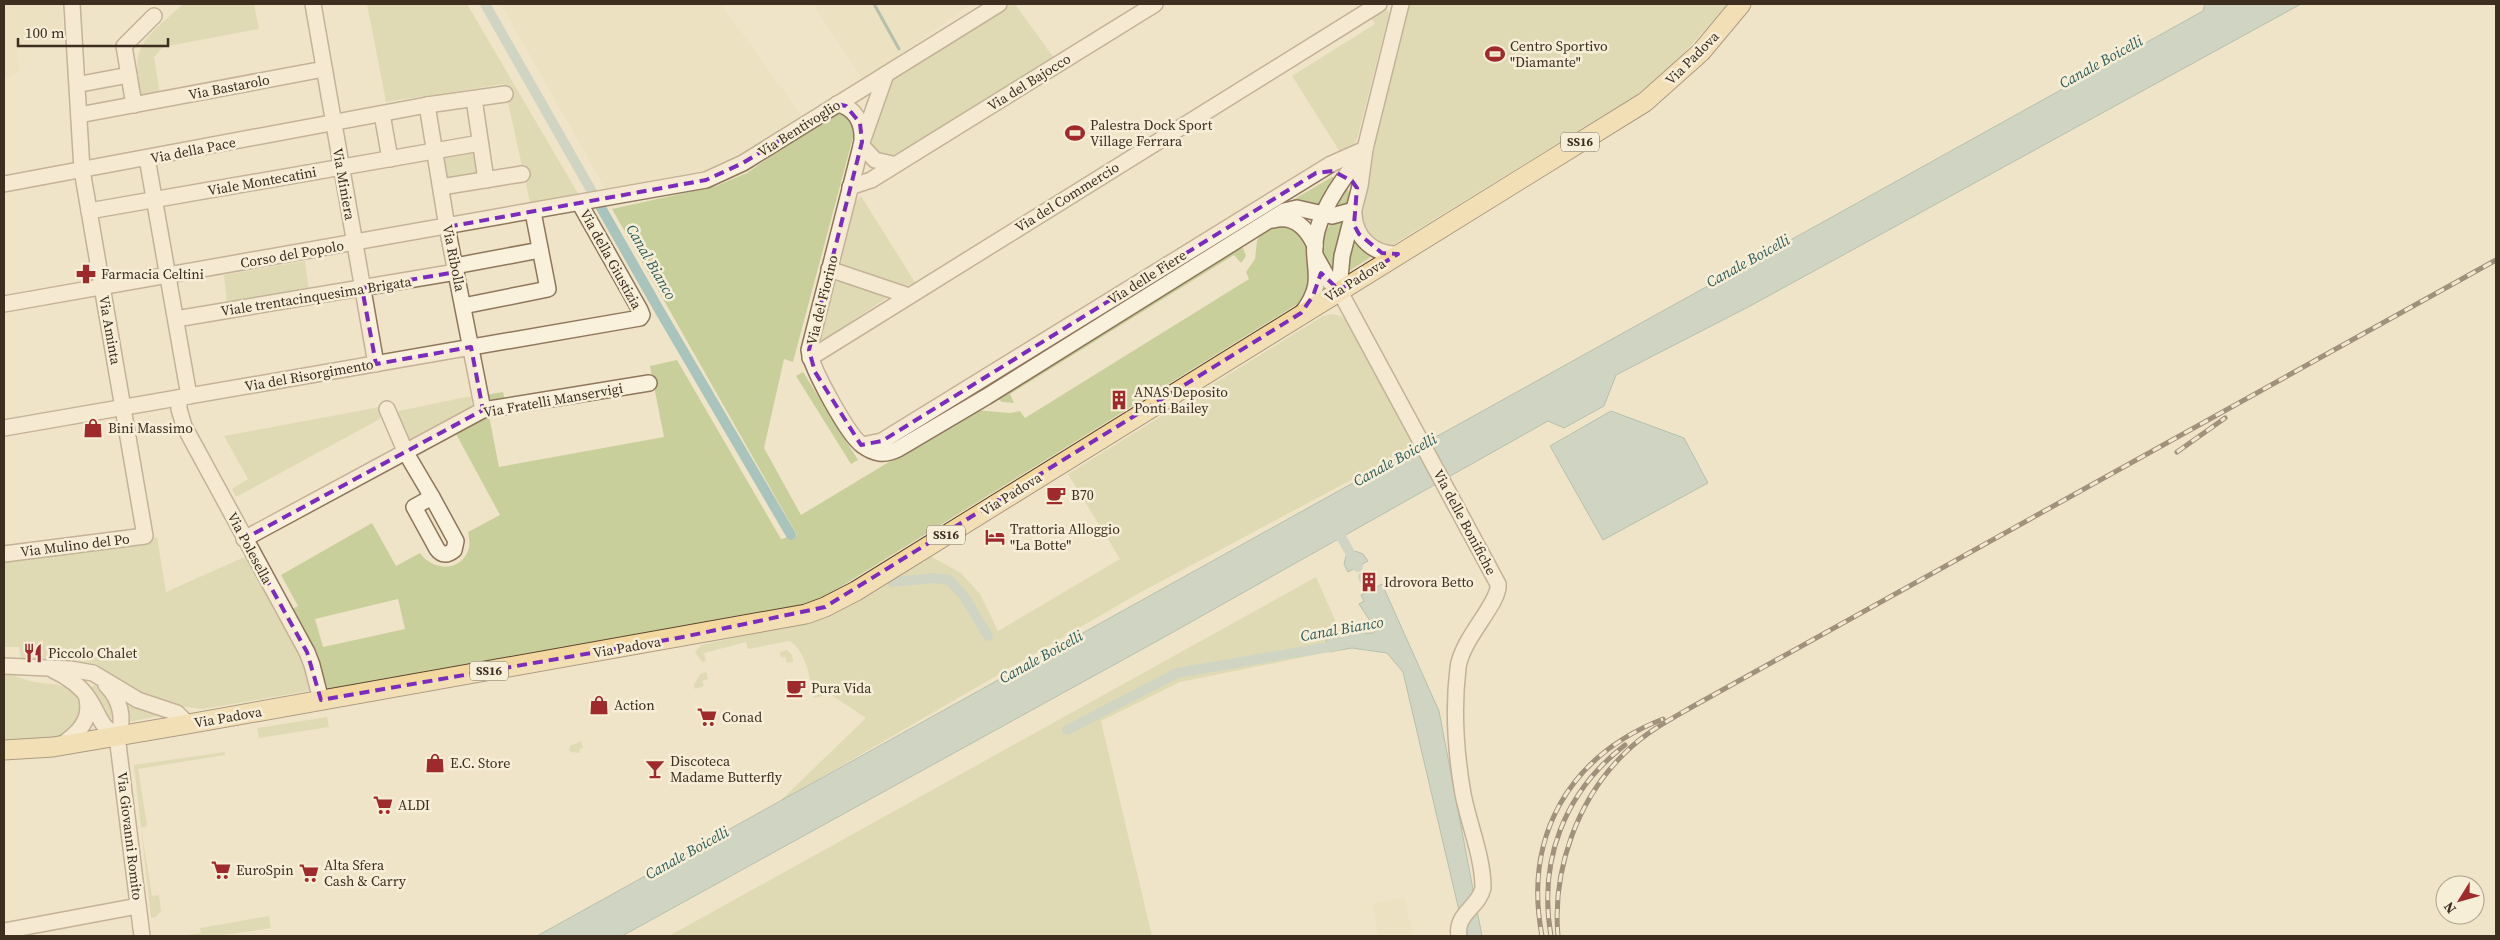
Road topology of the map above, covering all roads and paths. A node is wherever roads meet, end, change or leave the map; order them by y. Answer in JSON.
{"nodes":[{"id":1,"x":72,"y":4,"type":"edge"},
{"id":2,"x":313,"y":4,"type":"edge"},
{"id":3,"x":999,"y":4,"type":"edge"},
{"id":4,"x":1155,"y":4,"type":"edge"},
{"id":5,"x":1379,"y":4,"type":"edge"},
{"id":6,"x":1401,"y":4,"type":"edge"},
{"id":7,"x":1741,"y":4,"type":"edge"},
{"id":8,"x":154,"y":16,"type":"dead end"},
{"id":9,"x":324,"y":69,"type":"junction"},
{"id":10,"x":886,"y":74,"type":"junction"},
{"id":11,"x":129,"y":75,"type":"junction"},
{"id":12,"x":86,"y":82,"type":"dead end"},
{"id":13,"x":858,"y":91,"type":"junction"},
{"id":14,"x":505,"y":94,"type":"dead end"},
{"id":15,"x":474,"y":99,"type":"junction"},
{"id":16,"x":837,"y":104,"type":"junction"},
{"id":17,"x":134,"y":105,"type":"junction"},
{"id":18,"x":427,"y":105,"type":"junction"},
{"id":19,"x":873,"y":109,"type":"junction"},
{"id":20,"x":855,"y":113,"type":"junction"},
{"id":21,"x":382,"y":114,"type":"junction"},
{"id":22,"x":78,"y":115,"type":"junction"},
{"id":23,"x":333,"y":123,"type":"junction"},
{"id":24,"x":480,"y":143,"type":"junction"},
{"id":25,"x":862,"y":144,"type":"junction"},
{"id":26,"x":1365,"y":149,"type":"junction"},
{"id":27,"x":435,"y":151,"type":"junction"},
{"id":28,"x":147,"y":158,"type":"junction"},
{"id":29,"x":390,"y":159,"type":"junction"},
{"id":30,"x":897,"y":162,"type":"junction"},
{"id":31,"x":341,"y":168,"type":"junction"},
{"id":32,"x":855,"y":169,"type":"junction"},
{"id":33,"x":82,"y":170,"type":"junction"},
{"id":34,"x":1316,"y":173,"type":"junction"},
{"id":35,"x":522,"y":174,"type":"dead end"},
{"id":36,"x":1346,"y":176,"type":"junction"},
{"id":37,"x":486,"y":180,"type":"junction"},
{"id":38,"x":4,"y":184,"type":"edge"},
{"id":39,"x":441,"y":187,"type":"junction"},
{"id":40,"x":850,"y":187,"type":"junction"},
{"id":41,"x":155,"y":200,"type":"junction"},
{"id":42,"x":581,"y":203,"type":"junction"},
{"id":43,"x":1356,"y":204,"type":"junction"},
{"id":44,"x":89,"y":212,"type":"junction"},
{"id":45,"x":533,"y":212,"type":"junction"},
{"id":46,"x":1324,"y":214,"type":"junction"},
{"id":47,"x":1269,"y":221,"type":"junction"},
{"id":48,"x":447,"y":227,"type":"junction"},
{"id":49,"x":354,"y":243,"type":"junction"},
{"id":50,"x":540,"y":250,"type":"junction"},
{"id":51,"x":1315,"y":252,"type":"junction"},
{"id":52,"x":1398,"y":254,"type":"junction"},
{"id":53,"x":456,"y":269,"type":"junction"},
{"id":54,"x":829,"y":269,"type":"junction"},
{"id":55,"x":168,"y":276,"type":"junction"},
{"id":56,"x":103,"y":287,"type":"junction"},
{"id":57,"x":362,"y":288,"type":"junction"},
{"id":58,"x":1339,"y":290,"type":"junction"},
{"id":59,"x":909,"y":296,"type":"junction"},
{"id":60,"x":4,"y":304,"type":"edge"},
{"id":61,"x":463,"y":306,"type":"junction"},
{"id":62,"x":1302,"y":313,"type":"junction"},
{"id":63,"x":176,"y":319,"type":"junction"},
{"id":64,"x":615,"y":322,"type":"joint"},
{"id":65,"x":471,"y":347,"type":"junction"},
{"id":66,"x":810,"y":358,"type":"junction"},
{"id":67,"x":376,"y":364,"type":"junction"},
{"id":68,"x":978,"y":382,"type":"junction"},
{"id":69,"x":649,"y":383,"type":"dead end"},
{"id":70,"x":184,"y":397,"type":"junction"},
{"id":71,"x":986,"y":397,"type":"junction"},
{"id":72,"x":124,"y":407,"type":"junction"},
{"id":73,"x":388,"y":409,"type":"dead end"},
{"id":74,"x":483,"y":410,"type":"junction"},
{"id":75,"x":4,"y":428,"type":"edge"},
{"id":76,"x":862,"y":445,"type":"junction"},
{"id":77,"x":406,"y":453,"type":"junction"},
{"id":78,"x":432,"y":498,"type":"dead end"},
{"id":79,"x":145,"y":536,"type":"joint"},
{"id":80,"x":244,"y":539,"type":"junction"},
{"id":81,"x":4,"y":554,"type":"edge"},
{"id":82,"x":4,"y":666,"type":"edge"},
{"id":83,"x":49,"y":669,"type":"junction"},
{"id":84,"x":84,"y":672,"type":"junction"},
{"id":85,"x":84,"y":693,"type":"junction"},
{"id":86,"x":321,"y":700,"type":"junction"},
{"id":87,"x":188,"y":724,"type":"junction"},
{"id":88,"x":117,"y":736,"type":"junction"},
{"id":89,"x":56,"y":746,"type":"junction"},
{"id":90,"x":4,"y":750,"type":"edge"},
{"id":91,"x":4,"y":760,"type":"edge"},
{"id":92,"x":138,"y":906,"type":"junction"},
{"id":93,"x":4,"y":930,"type":"edge"},
{"id":94,"x":1459,"y":930,"type":"edge"},
{"id":95,"x":142,"y":936,"type":"edge"}],
"edges":[{"from":1,"to":22,"type":"street","name":"Via Aminta"},
{"from":2,"to":9,"type":"street","name":"Via Miniera"},
{"from":3,"to":10,"type":"street","name":"Via Bentivoglio"},
{"from":4,"to":30,"type":"street","name":"Via del Bajocco"},
{"from":5,"to":59,"type":"street","name":"Via del Commercio"},
{"from":6,"to":26,"type":"street"},
{"from":7,"to":52,"type":"main road","name":"Via Padova","number":"SS16"},
{"from":8,"to":11,"type":"street"},
{"from":9,"to":17,"type":"street","name":"Via Bastarolo"},
{"from":9,"to":23,"type":"street","name":"Via Miniera"},
{"from":10,"to":13,"type":"street","name":"Via Bentivoglio"},
{"from":10,"to":19,"type":"street","name":"Via del Fiorino"},
{"from":11,"to":12,"type":"street"},
{"from":11,"to":17,"type":"street"},
{"from":13,"to":16,"type":"street","name":"Via Bentivoglio"},
{"from":13,"to":19,"type":"street"},
{"from":13,"to":20,"type":"street","name":"Via del Fiorino"},
{"from":14,"to":15,"type":"street","name":"Via della Pace"},
{"from":15,"to":18,"type":"street","name":"Via della Pace"},
{"from":15,"to":24,"type":"street"},
{"from":16,"to":20,"type":"street"},
{"from":16,"to":42,"type":"street","name":"Via Bentivoglio"},
{"from":17,"to":22,"type":"street","name":"Via Bastarolo"},
{"from":18,"to":21,"type":"street","name":"Via della Pace"},
{"from":18,"to":27,"type":"street","name":"Via Ribolla"},
{"from":19,"to":25,"type":"street","name":"Via del Fiorino"},
{"from":20,"to":25,"type":"street","name":"Via del Fiorino"},
{"from":21,"to":23,"type":"street","name":"Via della Pace"},
{"from":21,"to":29,"type":"street"},
{"from":22,"to":33,"type":"street","name":"Via Aminta"},
{"from":23,"to":28,"type":"street","name":"Via della Pace"},
{"from":23,"to":31,"type":"street","name":"Via Miniera"},
{"from":24,"to":27,"type":"street","name":"Viale Montecatini"},
{"from":24,"to":37,"type":"street"},
{"from":25,"to":30,"type":"street"},
{"from":25,"to":32,"type":"street","name":"Via del Fiorino"},
{"from":26,"to":34,"type":"street","name":"Via delle Fiere"},
{"from":26,"to":36,"type":"street"},
{"from":26,"to":43,"type":"street"},
{"from":27,"to":29,"type":"street","name":"Viale Montecatini"},
{"from":27,"to":39,"type":"street","name":"Via Ribolla"},
{"from":28,"to":33,"type":"street","name":"Via della Pace"},
{"from":28,"to":41,"type":"street","name":"Via Polesella"},
{"from":29,"to":31,"type":"street","name":"Viale Montecatini"},
{"from":30,"to":32,"type":"street","name":"Via del Bajocco"},
{"from":30,"to":40,"type":"street","name":"Via del Bajocco"},
{"from":31,"to":41,"type":"street","name":"Viale Montecatini"},
{"from":31,"to":49,"type":"street","name":"Via Miniera"},
{"from":32,"to":40,"type":"street","name":"Via del Fiorino"},
{"from":33,"to":38,"type":"street","name":"Via della Pace"},
{"from":33,"to":44,"type":"street","name":"Via Aminta"},
{"from":34,"to":36,"type":"street"},
{"from":34,"to":68,"type":"street","name":"Via delle Fiere"},
{"from":35,"to":37,"type":"street"},
{"from":36,"to":43,"type":"street"},
{"from":36,"to":46,"type":"street"},
{"from":37,"to":39,"type":"street"},
{"from":39,"to":48,"type":"street","name":"Via Ribolla"},
{"from":40,"to":54,"type":"street","name":"Via del Fiorino"},
{"from":41,"to":44,"type":"street","name":"Viale Montecatini"},
{"from":41,"to":55,"type":"street","name":"Via Polesella"},
{"from":42,"to":45,"type":"street","name":"Corso del Popolo"},
{"from":42,"to":64,"type":"street","name":"Via della Giustizia"},
{"from":43,"to":46,"type":"street","name":"Via delle Fiere"},
{"from":43,"to":52,"type":"street"},
{"from":43,"to":58,"type":"street"},
{"from":44,"to":56,"type":"street","name":"Via Aminta"},
{"from":45,"to":48,"type":"street","name":"Corso del Popolo"},
{"from":45,"to":50,"type":"street"},
{"from":46,"to":47,"type":"street","name":"Via delle Fiere"},
{"from":46,"to":51,"type":"street"},
{"from":47,"to":51,"type":"street"},
{"from":47,"to":71,"type":"street","name":"Via delle Fiere"},
{"from":48,"to":49,"type":"street","name":"Corso del Popolo"},
{"from":48,"to":53,"type":"street","name":"Via Ribolla"},
{"from":49,"to":55,"type":"street","name":"Corso del Popolo"},
{"from":49,"to":57,"type":"street","name":"Via Miniera"},
{"from":50,"to":53,"type":"street","name":"Viale trentacinquesima Brigata"},
{"from":50,"to":61,"type":"street"},
{"from":51,"to":58,"type":"street","name":"Via delle Bonifiche"},
{"from":51,"to":62,"type":"street"},
{"from":52,"to":58,"type":"main road","name":"Via Padova","number":"SS16"},
{"from":53,"to":57,"type":"street","name":"Viale trentacinquesima Brigata"},
{"from":53,"to":61,"type":"street","name":"Via Ribolla"},
{"from":54,"to":59,"type":"street"},
{"from":54,"to":66,"type":"street","name":"Via del Fiorino"},
{"from":55,"to":56,"type":"street","name":"Corso del Popolo"},
{"from":55,"to":63,"type":"street","name":"Via Polesella"},
{"from":56,"to":60,"type":"street","name":"Corso del Popolo"},
{"from":56,"to":72,"type":"street","name":"Via Aminta"},
{"from":57,"to":63,"type":"street","name":"Viale trentacinquesima Brigata"},
{"from":57,"to":67,"type":"street","name":"Via Miniera"},
{"from":58,"to":62,"type":"main road","name":"Via Padova","number":"SS16"},
{"from":58,"to":94,"type":"street","name":"Via delle Bonifiche"},
{"from":59,"to":66,"type":"street","name":"Via del Commercio"},
{"from":61,"to":65,"type":"street","name":"Via Ribolla"},
{"from":62,"to":86,"type":"main road","name":"Via Padova","number":"SS16"},
{"from":63,"to":70,"type":"street","name":"Via Polesella"},
{"from":64,"to":65,"type":"street","name":"Via del Risorgimento"},
{"from":65,"to":67,"type":"street","name":"Via del Risorgimento"},
{"from":65,"to":74,"type":"street","name":"Via Ribolla"},
{"from":66,"to":76,"type":"street","name":"Via del Fiorino"},
{"from":67,"to":70,"type":"street","name":"Via del Risorgimento"},
{"from":68,"to":71,"type":"street"},
{"from":68,"to":76,"type":"street","name":"Via delle Fiere"},
{"from":69,"to":74,"type":"street","name":"Via Fratelli Manservigi"},
{"from":70,"to":72,"type":"street","name":"Via del Risorgimento"},
{"from":70,"to":80,"type":"street","name":"Via Polesella"},
{"from":71,"to":76,"type":"street","name":"Via delle Fiere"},
{"from":72,"to":75,"type":"street","name":"Via del Risorgimento"},
{"from":72,"to":79,"type":"street","name":"Via Aminta"},
{"from":73,"to":77,"type":"street"},
{"from":74,"to":77,"type":"street","name":"Via Fratelli Manservigi"},
{"from":77,"to":78,"type":"street"},
{"from":77,"to":80,"type":"street","name":"Via Fratelli Manservigi"},
{"from":79,"to":81,"type":"street","name":"Via Mulino del Po"},
{"from":80,"to":86,"type":"street","name":"Via Polesella"},
{"from":82,"to":83,"type":"street"},
{"from":83,"to":84,"type":"street"},
{"from":83,"to":85,"type":"street"},
{"from":84,"to":87,"type":"street"},
{"from":84,"to":88,"type":"street","name":"Via Giovanni Romito"},
{"from":85,"to":88,"type":"street"},
{"from":85,"to":89,"type":"street"},
{"from":86,"to":87,"type":"main road","name":"Via Padova","number":"SS16"},
{"from":87,"to":88,"type":"main road","name":"Via Padova","number":"SS16"},
{"from":88,"to":89,"type":"main road","name":"Via Padova","number":"SS16"},
{"from":88,"to":92,"type":"street","name":"Via Giovanni Romito"},
{"from":89,"to":90,"type":"main road","name":"Via Padova"},
{"from":89,"to":91,"type":"main road","name":"Via Padova"},
{"from":92,"to":93,"type":"street"},
{"from":92,"to":95,"type":"street","name":"Via Giovanni Romito"}]}
